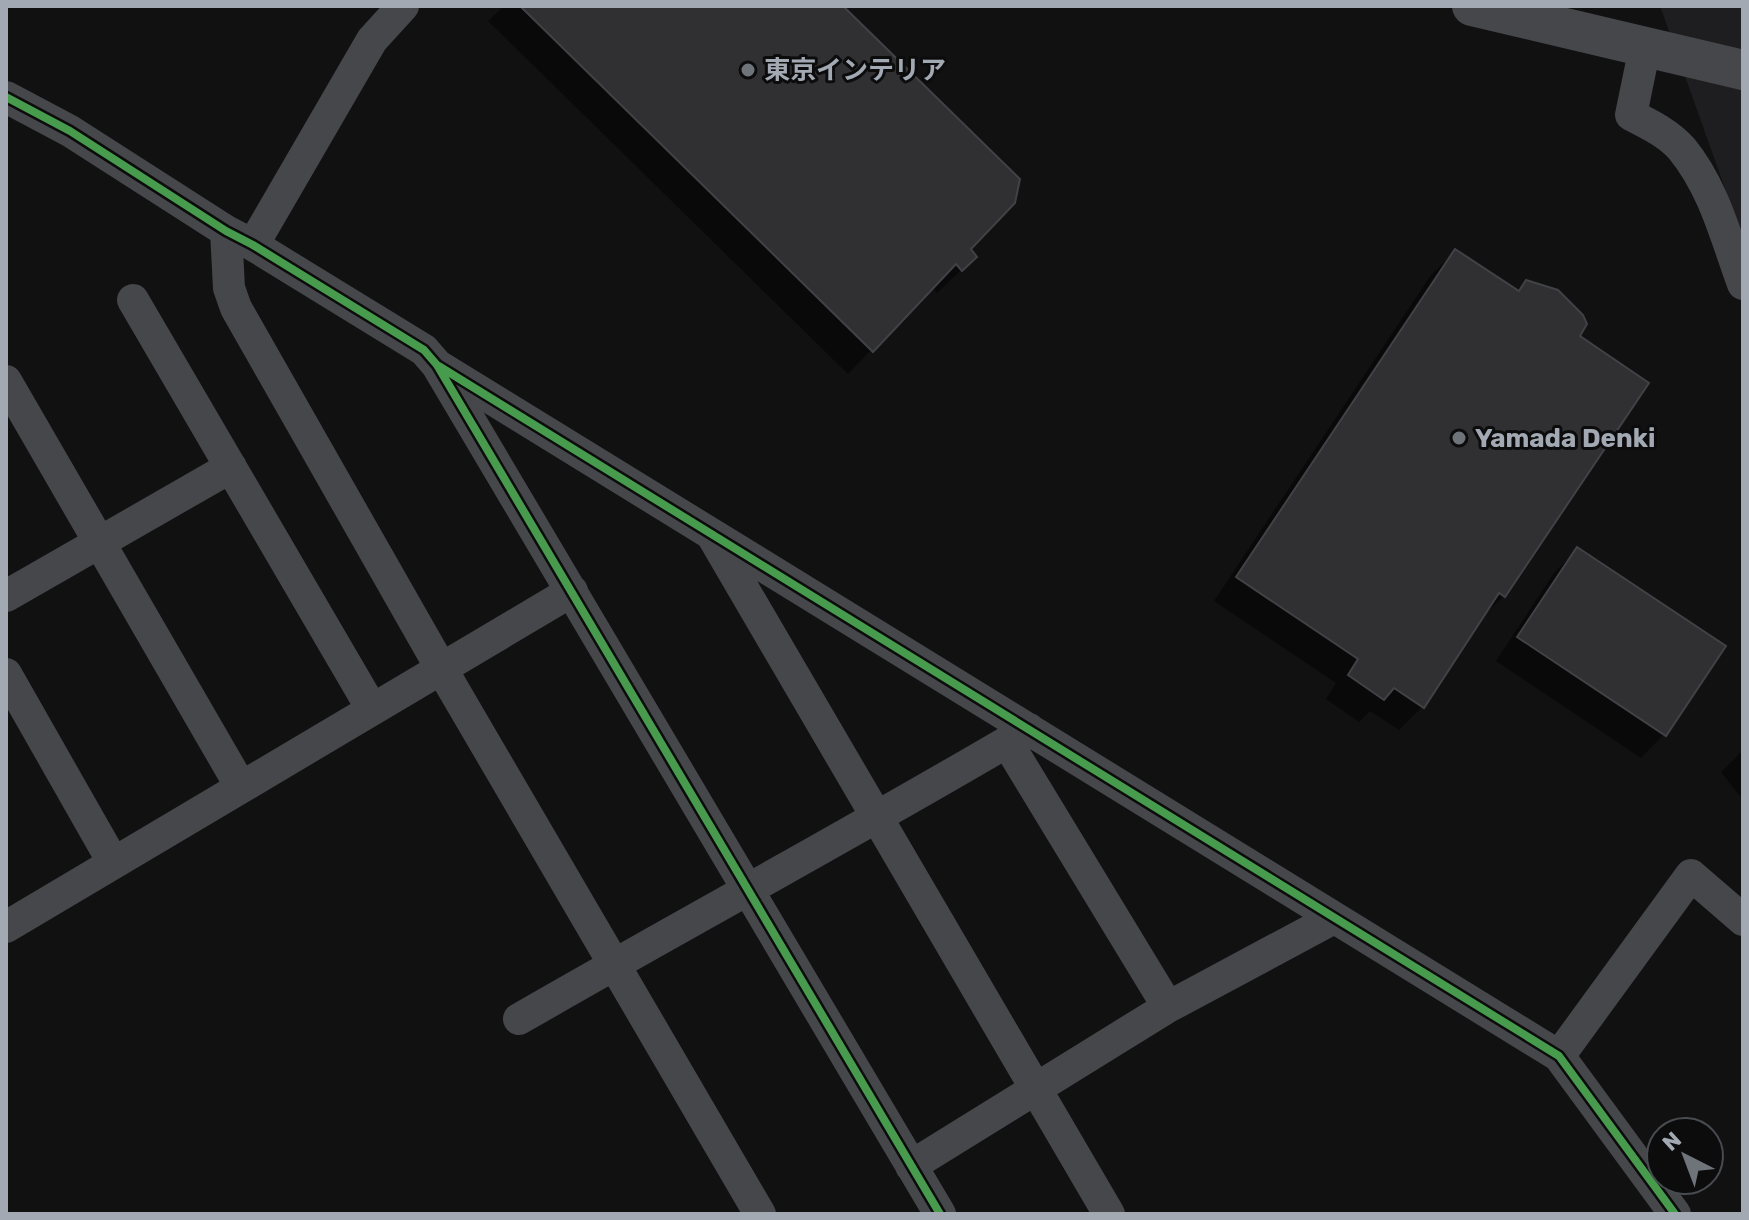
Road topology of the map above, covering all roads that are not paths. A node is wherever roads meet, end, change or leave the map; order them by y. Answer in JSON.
{"nodes":[{"id":1,"x":403,"y":6,"type":"edge"},
{"id":2,"x":1472,"y":6,"type":"edge"},
{"id":3,"x":1645,"y":47,"type":"junction"},
{"id":4,"x":1743,"y":70,"type":"edge"},
{"id":5,"x":6,"y":97,"type":"edge"},
{"id":6,"x":240,"y":238,"type":"junction"},
{"id":7,"x":1743,"y":284,"type":"edge"},
{"id":8,"x":133,"y":300,"type":"dead end"},
{"id":9,"x":437,"y":365,"type":"junction"},
{"id":10,"x":6,"y":381,"type":"edge"},
{"id":11,"x":231,"y":467,"type":"junction"},
{"id":12,"x":711,"y":534,"type":"junction"},
{"id":13,"x":100,"y":543,"type":"junction"},
{"id":14,"x":572,"y":591,"type":"junction"},
{"id":15,"x":6,"y":596,"type":"edge"},
{"id":16,"x":441,"y":668,"type":"junction"},
{"id":17,"x":6,"y":674,"type":"edge"},
{"id":18,"x":372,"y":709,"type":"junction"},
{"id":19,"x":1018,"y":736,"type":"junction"},
{"id":20,"x":241,"y":787,"type":"junction"},
{"id":21,"x":878,"y":818,"type":"junction"},
{"id":22,"x":113,"y":862,"type":"junction"},
{"id":23,"x":747,"y":888,"type":"junction"},
{"id":24,"x":1334,"y":918,"type":"junction"},
{"id":25,"x":1743,"y":920,"type":"edge"},
{"id":26,"x":6,"y":927,"type":"edge"},
{"id":27,"x":613,"y":965,"type":"junction"},
{"id":28,"x":1168,"y":1007,"type":"junction"},
{"id":29,"x":519,"y":1019,"type":"dead end"},
{"id":30,"x":1559,"y":1056,"type":"junction"},
{"id":31,"x":1036,"y":1088,"type":"junction"},
{"id":32,"x":911,"y":1166,"type":"junction"},
{"id":33,"x":760,"y":1214,"type":"edge"},
{"id":34,"x":940,"y":1214,"type":"edge"},
{"id":35,"x":1109,"y":1214,"type":"edge"},
{"id":36,"x":1675,"y":1214,"type":"edge"}],
"edges":[{"from":1,"to":6,"type":"street"},
{"from":2,"to":3,"type":"street"},
{"from":3,"to":4,"type":"street"},
{"from":3,"to":7,"type":"street"},
{"from":5,"to":6,"type":"street"},
{"from":6,"to":9,"type":"street"},
{"from":6,"to":16,"type":"street"},
{"from":8,"to":11,"type":"street"},
{"from":9,"to":12,"type":"street"},
{"from":9,"to":14,"type":"street"},
{"from":10,"to":13,"type":"street"},
{"from":11,"to":13,"type":"street"},
{"from":11,"to":18,"type":"street"},
{"from":12,"to":19,"type":"street"},
{"from":12,"to":21,"type":"street"},
{"from":13,"to":15,"type":"street"},
{"from":13,"to":20,"type":"street"},
{"from":14,"to":16,"type":"street"},
{"from":14,"to":23,"type":"street"},
{"from":16,"to":18,"type":"street"},
{"from":16,"to":27,"type":"street"},
{"from":17,"to":22,"type":"street"},
{"from":18,"to":20,"type":"street"},
{"from":19,"to":21,"type":"street"},
{"from":19,"to":24,"type":"street"},
{"from":19,"to":28,"type":"street"},
{"from":20,"to":22,"type":"street"},
{"from":21,"to":23,"type":"street"},
{"from":21,"to":31,"type":"street"},
{"from":22,"to":26,"type":"street"},
{"from":23,"to":27,"type":"street"},
{"from":23,"to":32,"type":"street"},
{"from":24,"to":28,"type":"street"},
{"from":24,"to":30,"type":"street"},
{"from":25,"to":30,"type":"street"},
{"from":27,"to":29,"type":"street"},
{"from":27,"to":33,"type":"street"},
{"from":28,"to":31,"type":"street"},
{"from":30,"to":36,"type":"street"},
{"from":31,"to":32,"type":"street"},
{"from":31,"to":35,"type":"street"},
{"from":32,"to":34,"type":"street"}]}
